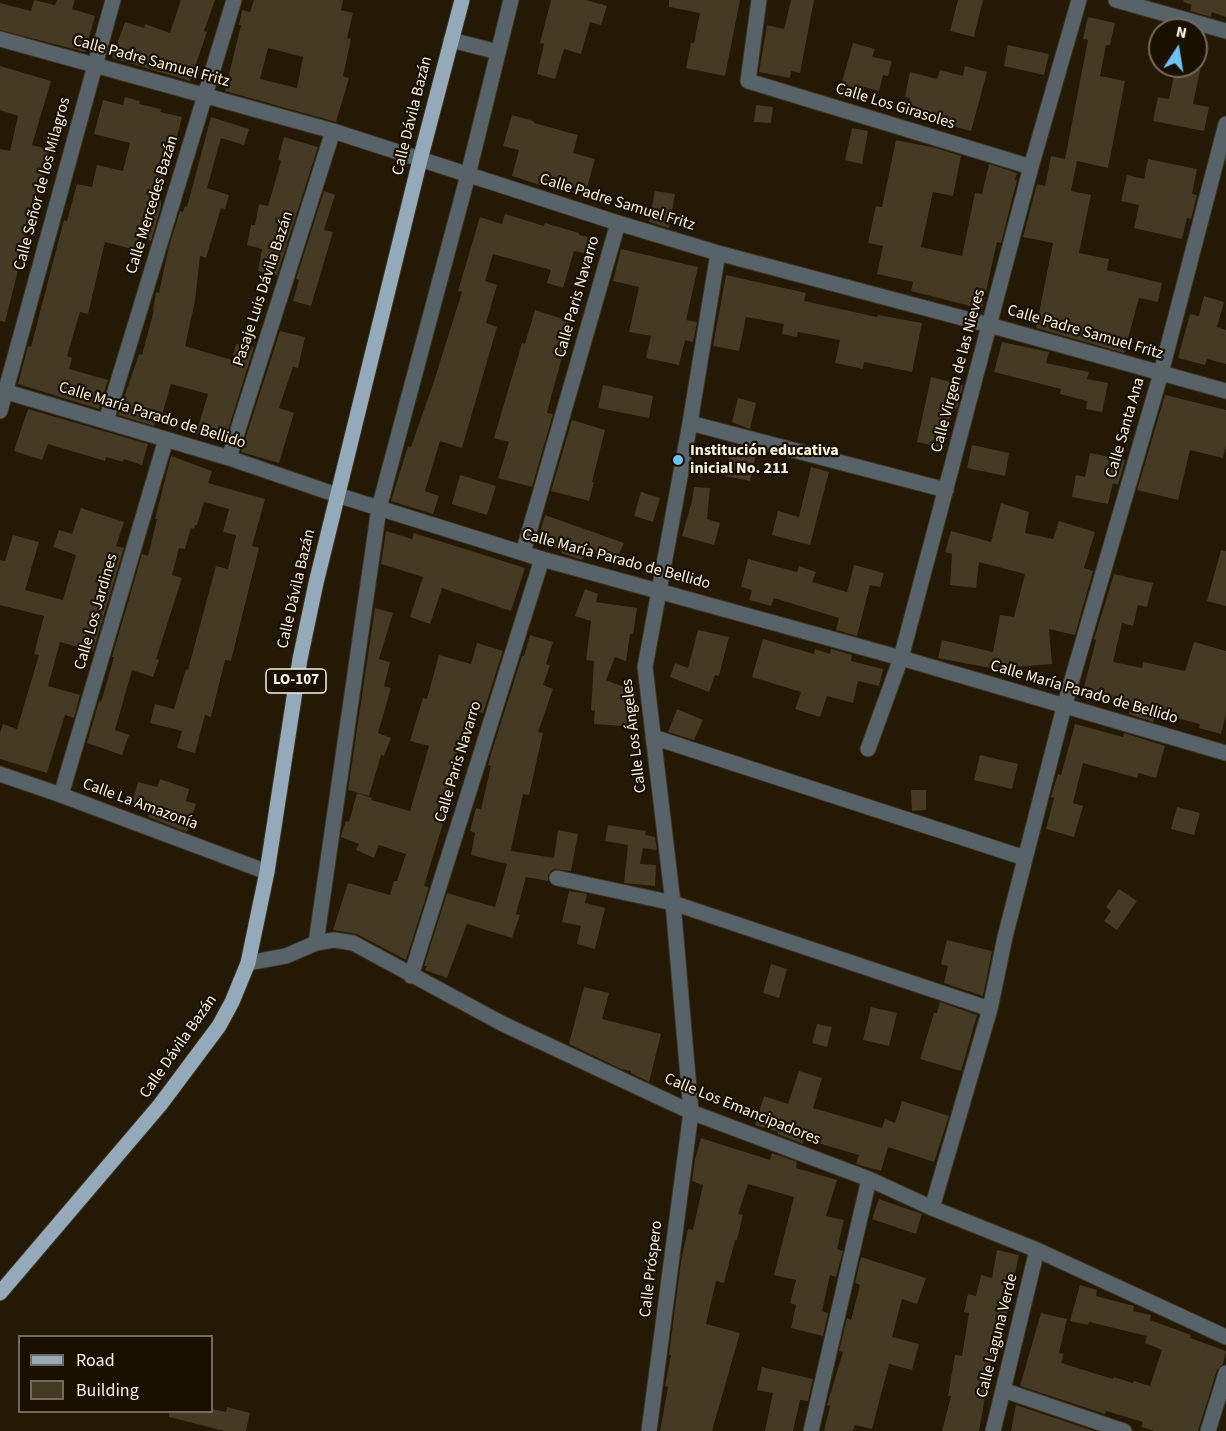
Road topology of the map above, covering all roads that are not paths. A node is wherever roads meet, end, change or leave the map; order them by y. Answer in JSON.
{"nodes":[{"id":1,"x":113,"y":0,"type":"edge"},
{"id":2,"x":234,"y":0,"type":"edge"},
{"id":3,"x":462,"y":0,"type":"edge"},
{"id":4,"x":511,"y":0,"type":"edge"},
{"id":5,"x":759,"y":0,"type":"edge"},
{"id":6,"x":1079,"y":0,"type":"edge"},
{"id":7,"x":1116,"y":0,"type":"edge"},
{"id":8,"x":1226,"y":31,"type":"edge"},
{"id":9,"x":0,"y":39,"type":"edge"},
{"id":10,"x":451,"y":40,"type":"junction"},
{"id":11,"x":498,"y":52,"type":"junction"},
{"id":12,"x":93,"y":65,"type":"junction"},
{"id":13,"x":205,"y":96,"type":"junction"},
{"id":14,"x":1226,"y":124,"type":"edge"},
{"id":15,"x":333,"y":131,"type":"junction"},
{"id":16,"x":420,"y":160,"type":"junction"},
{"id":17,"x":1031,"y":167,"type":"junction"},
{"id":18,"x":468,"y":175,"type":"junction"},
{"id":19,"x":618,"y":223,"type":"junction"},
{"id":20,"x":718,"y":253,"type":"junction"},
{"id":21,"x":989,"y":325,"type":"junction"},
{"id":22,"x":1161,"y":373,"type":"junction"},
{"id":23,"x":3,"y":391,"type":"edge"},
{"id":24,"x":1226,"y":391,"type":"edge"},
{"id":25,"x":0,"y":411,"type":"edge"},
{"id":26,"x":106,"y":421,"type":"junction"},
{"id":27,"x":690,"y":423,"type":"junction"},
{"id":28,"x":166,"y":439,"type":"junction"},
{"id":29,"x":229,"y":458,"type":"junction"},
{"id":30,"x":946,"y":490,"type":"junction"},
{"id":31,"x":337,"y":495,"type":"junction"},
{"id":32,"x":379,"y":508,"type":"junction"},
{"id":33,"x":523,"y":553,"type":"junction"},
{"id":34,"x":542,"y":560,"type":"junction"},
{"id":35,"x":660,"y":590,"type":"junction"},
{"id":36,"x":902,"y":658,"type":"junction"},
{"id":37,"x":1064,"y":707,"type":"junction"},
{"id":38,"x":653,"y":737,"type":"junction"},
{"id":39,"x":868,"y":749,"type":"dead end"},
{"id":40,"x":1226,"y":753,"type":"edge"},
{"id":41,"x":0,"y":774,"type":"edge"},
{"id":42,"x":62,"y":795,"type":"junction"},
{"id":43,"x":1025,"y":858,"type":"junction"},
{"id":44,"x":267,"y":872,"type":"junction"},
{"id":45,"x":557,"y":878,"type":"dead end"},
{"id":46,"x":673,"y":903,"type":"junction"},
{"id":47,"x":316,"y":943,"type":"junction"},
{"id":48,"x":248,"y":963,"type":"junction"},
{"id":49,"x":411,"y":976,"type":"junction"},
{"id":50,"x":990,"y":1009,"type":"junction"},
{"id":51,"x":691,"y":1112,"type":"junction"},
{"id":52,"x":869,"y":1179,"type":"junction"},
{"id":53,"x":932,"y":1208,"type":"junction"},
{"id":54,"x":1037,"y":1250,"type":"junction"},
{"id":55,"x":0,"y":1293,"type":"edge"},
{"id":56,"x":1226,"y":1337,"type":"edge"},
{"id":57,"x":1226,"y":1373,"type":"edge"},
{"id":58,"x":1003,"y":1389,"type":"junction"},
{"id":59,"x":649,"y":1431,"type":"edge"},
{"id":60,"x":811,"y":1431,"type":"edge"},
{"id":61,"x":993,"y":1431,"type":"edge"},
{"id":62,"x":1124,"y":1431,"type":"edge"},
{"id":63,"x":1208,"y":1431,"type":"edge"}],
"edges":[{"from":1,"to":12,"type":"street","name":"Calle Señor de los Milagros"},
{"from":2,"to":13,"type":"street","name":"Calle Mercedes Bazán"},
{"from":3,"to":10,"type":"main road","name":"Calle Dávila Bazán","number":"LO-107"},
{"from":4,"to":11,"type":"street"},
{"from":5,"to":17,"type":"street","name":"Calle Los Girasoles"},
{"from":6,"to":17,"type":"street","name":"Calle Virgen de las Nieves"},
{"from":7,"to":8,"type":"street"},
{"from":9,"to":12,"type":"street","name":"Calle Padre Samuel Fritz"},
{"from":10,"to":11,"type":"street"},
{"from":10,"to":16,"type":"main road","name":"Calle Dávila Bazán","number":"LO-107"},
{"from":11,"to":18,"type":"street"},
{"from":12,"to":13,"type":"street","name":"Calle Padre Samuel Fritz"},
{"from":12,"to":23,"type":"street","name":"Calle Señor de los Milagros"},
{"from":13,"to":15,"type":"street","name":"Calle Padre Samuel Fritz"},
{"from":13,"to":26,"type":"street","name":"Calle Mercedes Bazán"},
{"from":14,"to":22,"type":"street","name":"Calle Santa Ana"},
{"from":15,"to":16,"type":"street","name":"Calle Padre Samuel Fritz"},
{"from":15,"to":29,"type":"street","name":"Pasaje Luis Dávila Bazán"},
{"from":16,"to":18,"type":"street","name":"Calle Padre Samuel Fritz"},
{"from":16,"to":31,"type":"main road","name":"Calle Dávila Bazán","number":"LO-107"},
{"from":17,"to":21,"type":"street","name":"Calle Virgen de las Nieves"},
{"from":18,"to":19,"type":"street","name":"Calle Padre Samuel Fritz"},
{"from":18,"to":32,"type":"street"},
{"from":19,"to":20,"type":"street","name":"Calle Padre Samuel Fritz"},
{"from":19,"to":33,"type":"street","name":"Calle Paris Navarro"},
{"from":20,"to":21,"type":"street","name":"Calle Padre Samuel Fritz"},
{"from":20,"to":27,"type":"street","name":"Calle Los Ángeles"},
{"from":21,"to":22,"type":"street","name":"Calle Padre Samuel Fritz"},
{"from":21,"to":30,"type":"street","name":"Calle Virgen de las Nieves"},
{"from":22,"to":24,"type":"street","name":"Calle Padre Samuel Fritz"},
{"from":22,"to":37,"type":"street","name":"Calle Santa Ana"},
{"from":23,"to":25,"type":"street","name":"Calle Señor de los Milagros"},
{"from":23,"to":26,"type":"street","name":"Calle María Parado de Bellido"},
{"from":26,"to":28,"type":"street","name":"Calle María Parado de Bellido"},
{"from":27,"to":30,"type":"street"},
{"from":27,"to":35,"type":"street","name":"Calle Los Ángeles"},
{"from":28,"to":29,"type":"street","name":"Calle María Parado de Bellido"},
{"from":28,"to":42,"type":"street","name":"Calle Los Jardines"},
{"from":29,"to":31,"type":"street","name":"Calle María Parado de Bellido"},
{"from":30,"to":36,"type":"street","name":"Calle Virgen de las Nieves"},
{"from":31,"to":32,"type":"street","name":"Calle María Parado de Bellido"},
{"from":31,"to":44,"type":"main road","name":"Calle Dávila Bazán","number":"LO-107"},
{"from":32,"to":33,"type":"street","name":"Calle María Parado de Bellido"},
{"from":32,"to":47,"type":"street"},
{"from":33,"to":34,"type":"street","name":"Calle María Parado de Bellido"},
{"from":34,"to":35,"type":"street","name":"Calle María Parado de Bellido"},
{"from":34,"to":49,"type":"street","name":"Calle Paris Navarro"},
{"from":35,"to":36,"type":"street","name":"Calle María Parado de Bellido"},
{"from":35,"to":38,"type":"street","name":"Calle Los Ángeles"},
{"from":36,"to":37,"type":"street","name":"Calle María Parado de Bellido"},
{"from":36,"to":39,"type":"street","name":"Calle Virgen de las Nieves"},
{"from":37,"to":40,"type":"street","name":"Calle María Parado de Bellido"},
{"from":37,"to":43,"type":"street","name":"Calle Santa Ana"},
{"from":38,"to":43,"type":"street"},
{"from":38,"to":46,"type":"street","name":"Calle Los Ángeles"},
{"from":41,"to":42,"type":"street","name":"Calle La Amazonía"},
{"from":42,"to":44,"type":"street","name":"Calle La Amazonía"},
{"from":43,"to":50,"type":"street","name":"Calle Santa Ana"},
{"from":44,"to":48,"type":"main road","name":"Calle Dávila Bazán","number":"LO-107"},
{"from":45,"to":46,"type":"street"},
{"from":46,"to":50,"type":"street"},
{"from":46,"to":51,"type":"street","name":"Calle Los Ángeles"},
{"from":47,"to":48,"type":"street","name":"Calle Los Emancipadores"},
{"from":47,"to":49,"type":"street","name":"Calle Los Emancipadores"},
{"from":48,"to":55,"type":"main road","name":"Calle Dávila Bazán","number":"LO-107"},
{"from":49,"to":51,"type":"street","name":"Calle Los Emancipadores"},
{"from":50,"to":53,"type":"street","name":"Calle Santa Ana"},
{"from":51,"to":52,"type":"street","name":"Calle Los Emancipadores"},
{"from":51,"to":59,"type":"street","name":"Calle Próspero"},
{"from":52,"to":53,"type":"street","name":"Calle Los Emancipadores"},
{"from":52,"to":60,"type":"street"},
{"from":53,"to":54,"type":"street","name":"Calle Los Emancipadores"},
{"from":54,"to":56,"type":"street","name":"Calle Los Emancipadores"},
{"from":54,"to":58,"type":"street","name":"Calle Laguna Verde"},
{"from":57,"to":63,"type":"street"},
{"from":58,"to":61,"type":"street","name":"Calle Laguna Verde"},
{"from":58,"to":62,"type":"street"}]}
